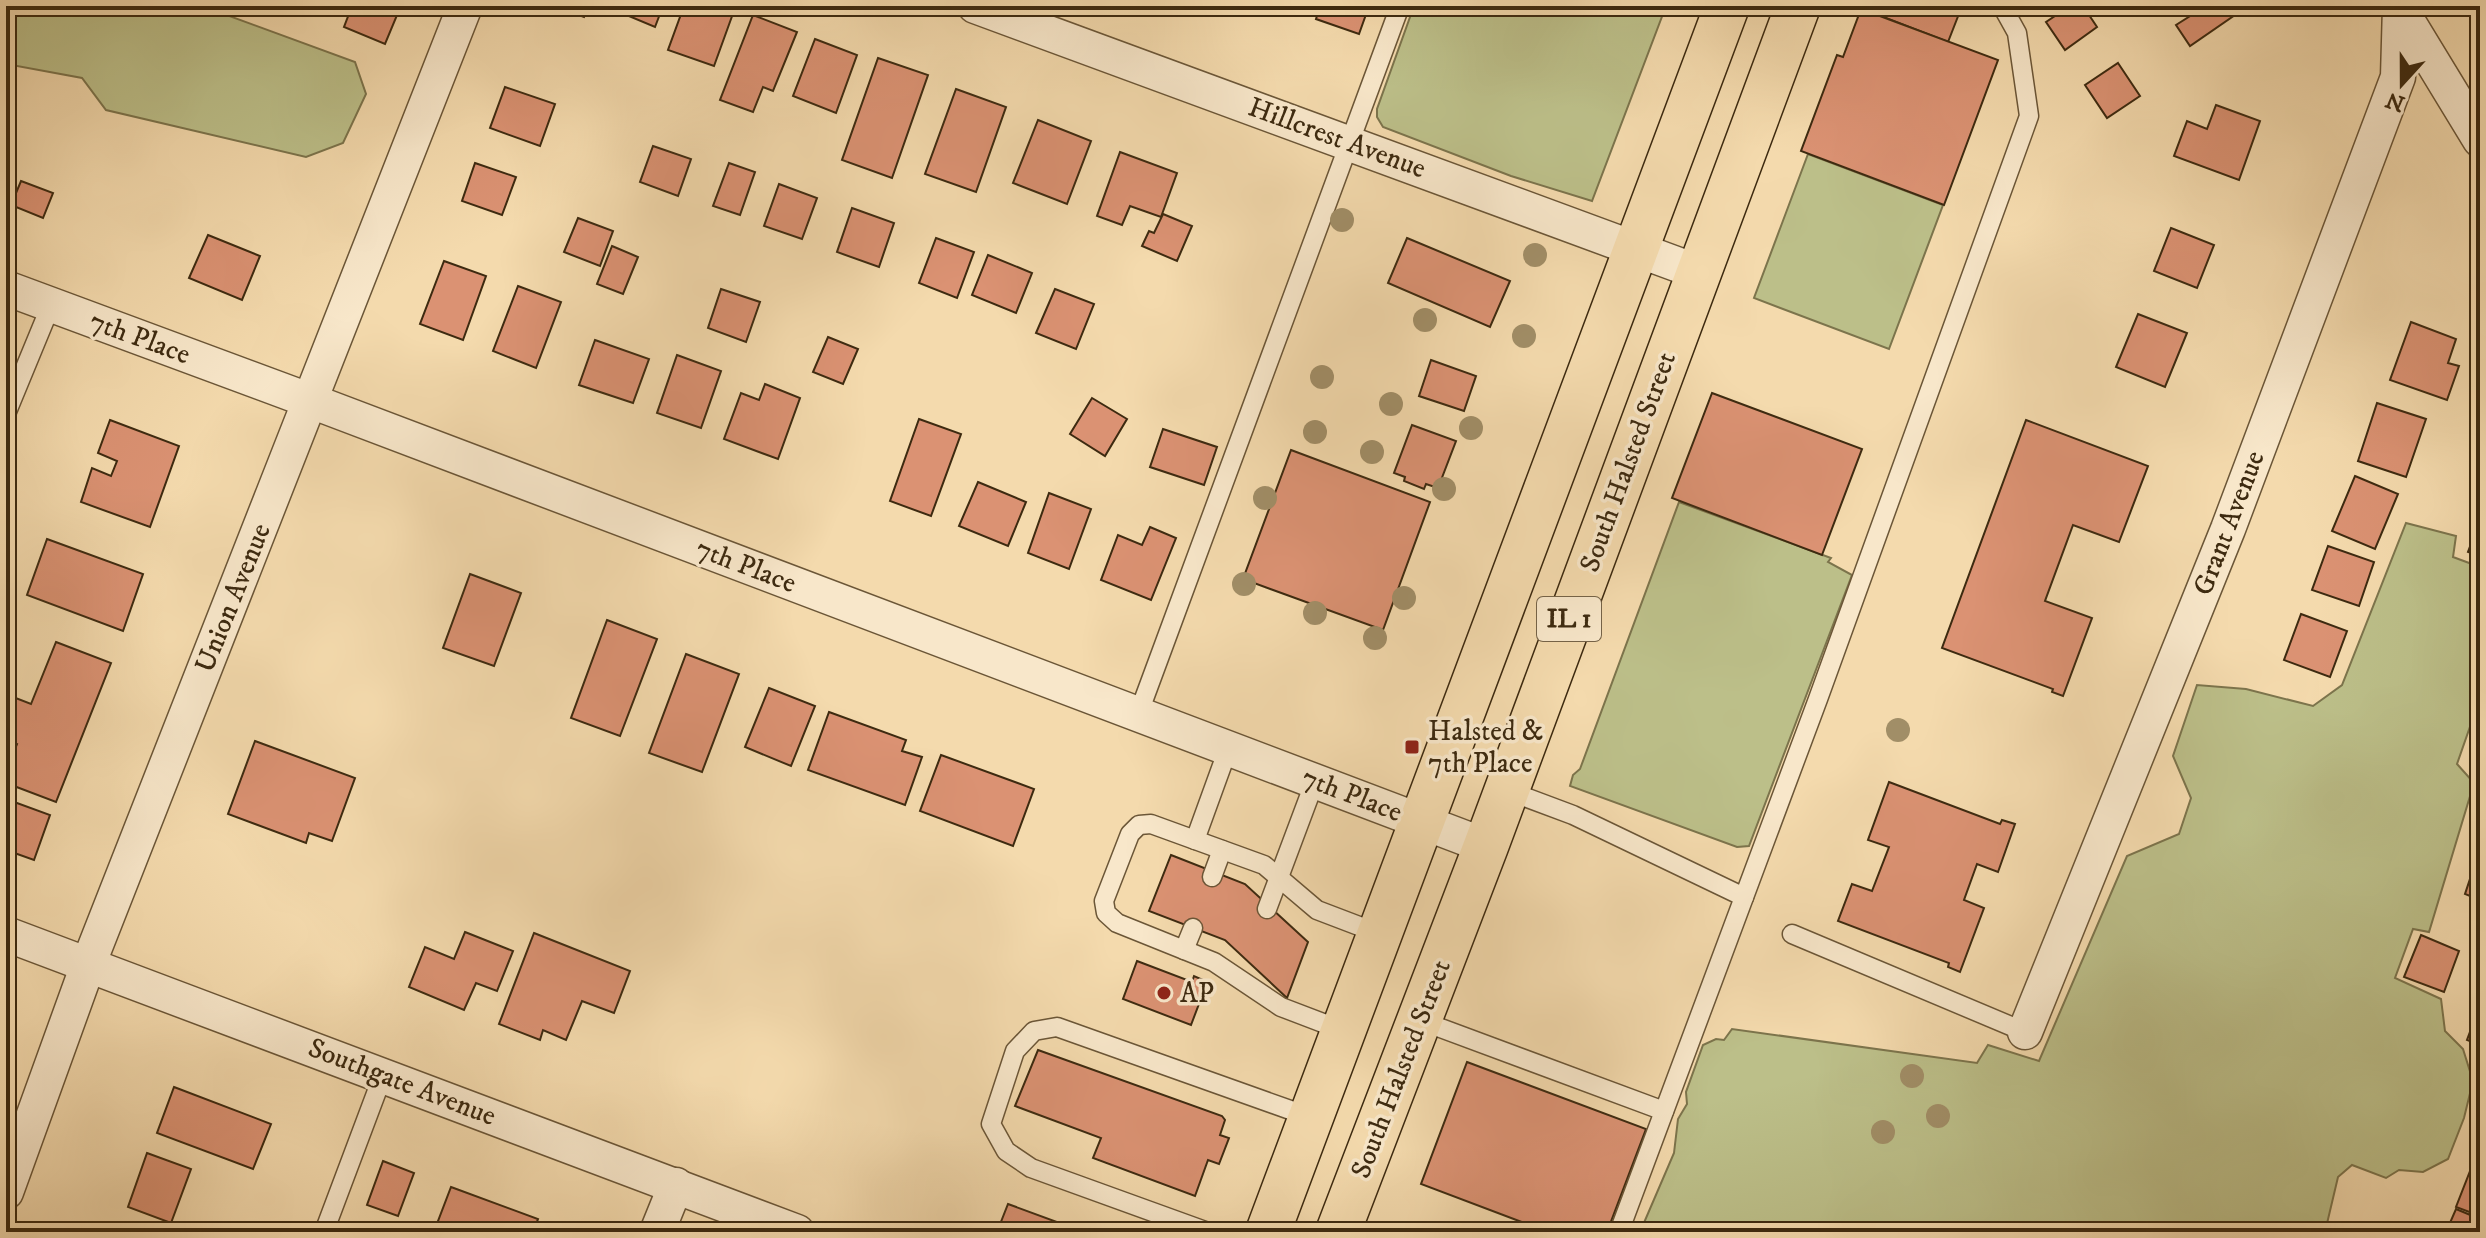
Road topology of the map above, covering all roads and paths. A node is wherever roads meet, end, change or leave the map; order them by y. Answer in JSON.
{"nodes":[{"id":1,"x":465,"y":6,"type":"edge"},
{"id":2,"x":975,"y":6,"type":"edge"},
{"id":3,"x":1400,"y":6,"type":"edge"},
{"id":4,"x":1727,"y":6,"type":"edge"},
{"id":5,"x":1798,"y":6,"type":"edge"},
{"id":6,"x":2002,"y":6,"type":"edge"},
{"id":7,"x":2399,"y":6,"type":"edge"},
{"id":8,"x":2480,"y":140,"type":"edge"},
{"id":9,"x":1348,"y":142,"type":"junction"},
{"id":10,"x":1636,"y":249,"type":"junction"},
{"id":11,"x":1698,"y":272,"type":"junction"},
{"id":12,"x":6,"y":288,"type":"edge"},
{"id":13,"x":51,"y":305,"type":"junction"},
{"id":14,"x":311,"y":401,"type":"junction"},
{"id":15,"x":6,"y":414,"type":"edge"},
{"id":16,"x":1138,"y":715,"type":"junction"},
{"id":17,"x":1228,"y":749,"type":"junction"},
{"id":18,"x":1315,"y":781,"type":"junction"},
{"id":19,"x":1506,"y":790,"type":"junction"},
{"id":20,"x":1422,"y":822,"type":"junction"},
{"id":21,"x":1195,"y":840,"type":"junction"},
{"id":22,"x":1486,"y":846,"type":"junction"},
{"id":23,"x":1222,"y":850,"type":"junction"},
{"id":24,"x":1212,"y":877,"type":"dead end"},
{"id":25,"x":1279,"y":877,"type":"junction"},
{"id":26,"x":1744,"y":897,"type":"junction"},
{"id":27,"x":1267,"y":909,"type":"dead end"},
{"id":28,"x":1193,"y":928,"type":"dead end"},
{"id":29,"x":6,"y":934,"type":"edge"},
{"id":30,"x":1380,"y":934,"type":"junction"},
{"id":31,"x":1792,"y":934,"type":"dead end"},
{"id":32,"x":1184,"y":950,"type":"junction"},
{"id":33,"x":88,"y":965,"type":"junction"},
{"id":34,"x":1419,"y":1020,"type":"junction"},
{"id":35,"x":1344,"y":1031,"type":"junction"},
{"id":36,"x":2025,"y":1032,"type":"joint"},
{"id":37,"x":383,"y":1075,"type":"junction"},
{"id":38,"x":1664,"y":1111,"type":"junction"},
{"id":39,"x":1311,"y":1118,"type":"junction"},
{"id":40,"x":676,"y":1185,"type":"junction"},
{"id":41,"x":6,"y":1192,"type":"edge"},
{"id":42,"x":324,"y":1232,"type":"edge"},
{"id":43,"x":657,"y":1232,"type":"edge"},
{"id":44,"x":797,"y":1232,"type":"edge"},
{"id":45,"x":1208,"y":1232,"type":"edge"},
{"id":46,"x":1268,"y":1232,"type":"edge"},
{"id":47,"x":1338,"y":1232,"type":"edge"},
{"id":48,"x":1619,"y":1232,"type":"edge"}],
"edges":[{"from":1,"to":14,"type":"street","name":"Union Avenue"},
{"from":2,"to":9,"type":"street","name":"Hillcrest Avenue"},
{"from":3,"to":9,"type":"lane"},
{"from":4,"to":10,"type":"main road","number":"IL 1"},
{"from":5,"to":11,"type":"main road","name":"South Halsted Street","number":"IL 1"},
{"from":6,"to":26,"type":"lane"},
{"from":7,"to":8,"type":"street"},
{"from":7,"to":36,"type":"street","name":"Grant Avenue"},
{"from":9,"to":10,"type":"street","name":"Hillcrest Avenue"},
{"from":9,"to":16,"type":"lane"},
{"from":10,"to":11,"type":"street","name":"Hillcrest Avenue"},
{"from":10,"to":20,"type":"main road","number":"IL 1"},
{"from":11,"to":19,"type":"main road","name":"South Halsted Street","number":"IL 1"},
{"from":12,"to":13,"type":"street","name":"7th Place"},
{"from":13,"to":14,"type":"street","name":"7th Place"},
{"from":13,"to":15,"type":"lane"},
{"from":14,"to":16,"type":"street","name":"7th Place"},
{"from":14,"to":33,"type":"street","name":"Union Avenue"},
{"from":16,"to":17,"type":"street","name":"7th Place"},
{"from":17,"to":18,"type":"street","name":"7th Place"},
{"from":17,"to":21,"type":"lane"},
{"from":18,"to":20,"type":"street","name":"7th Place"},
{"from":18,"to":25,"type":"lane"},
{"from":19,"to":22,"type":"main road","name":"South Halsted Street","number":"IL 1"},
{"from":19,"to":26,"type":"lane"},
{"from":20,"to":22,"type":"street","name":"7th Place"},
{"from":20,"to":30,"type":"main road","number":"IL 1"},
{"from":21,"to":23,"type":"lane"},
{"from":21,"to":32,"type":"lane"},
{"from":22,"to":34,"type":"main road","name":"South Halsted Street","number":"IL 1"},
{"from":23,"to":24,"type":"lane"},
{"from":23,"to":25,"type":"lane"},
{"from":25,"to":27,"type":"lane"},
{"from":25,"to":30,"type":"lane"},
{"from":26,"to":38,"type":"lane"},
{"from":28,"to":32,"type":"lane"},
{"from":29,"to":33,"type":"street","name":"Southgate Avenue"},
{"from":30,"to":35,"type":"main road","number":"IL 1"},
{"from":31,"to":36,"type":"lane"},
{"from":32,"to":35,"type":"lane"},
{"from":33,"to":37,"type":"street","name":"Southgate Avenue"},
{"from":33,"to":41,"type":"street","name":"Union Avenue"},
{"from":34,"to":38,"type":"lane"},
{"from":34,"to":47,"type":"main road","name":"South Halsted Street","number":"IL 1"},
{"from":35,"to":39,"type":"main road","number":"IL 1"},
{"from":37,"to":40,"type":"street","name":"Southgate Avenue"},
{"from":37,"to":42,"type":"lane"},
{"from":38,"to":48,"type":"lane"},
{"from":39,"to":45,"type":"lane"},
{"from":39,"to":46,"type":"main road","number":"IL 1"},
{"from":40,"to":43,"type":"street"},
{"from":40,"to":44,"type":"street","name":"Southgate Avenue"}]}
